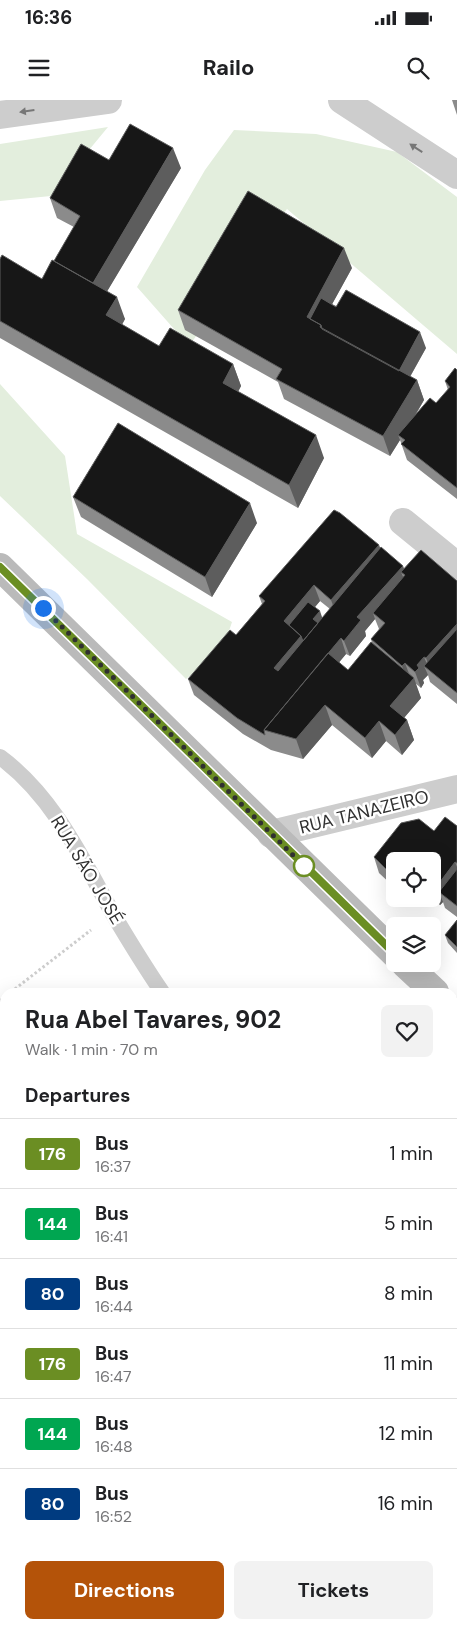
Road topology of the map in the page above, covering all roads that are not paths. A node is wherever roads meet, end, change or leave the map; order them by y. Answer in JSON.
{"nodes":[{"id":1,"x":108,"y":100,"type":"edge"},
{"id":2,"x":342,"y":100,"type":"edge"},
{"id":3,"x":55,"y":104,"type":"edge"},
{"id":4,"x":0,"y":115,"type":"edge"},
{"id":5,"x":457,"y":175,"type":"edge"},
{"id":6,"x":402,"y":522,"type":"dead end"},
{"id":7,"x":457,"y":566,"type":"edge"},
{"id":8,"x":0,"y":567,"type":"edge"},
{"id":9,"x":0,"y":757,"type":"edge"},
{"id":10,"x":457,"y":789,"type":"edge"},
{"id":11,"x":271,"y":834,"type":"junction"},
{"id":12,"x":386,"y":945,"type":"edge"},
{"id":13,"x":413,"y":972,"type":"edge"},
{"id":14,"x":159,"y":988,"type":"edge"},
{"id":15,"x":430,"y":988,"type":"edge"}],
"edges":[{"from":1,"to":3,"type":"street"},
{"from":5,"to":2,"type":"street","one_way":true},
{"from":3,"to":4,"type":"street","one_way":true},
{"from":6,"to":7,"type":"street"},
{"from":8,"to":11,"type":"street"},
{"from":9,"to":14,"type":"lane","name":"RUA SÃO JOSÉ"},
{"from":10,"to":11,"type":"street","name":"RUA TANAZEIRO"},
{"from":11,"to":12,"type":"street"},
{"from":13,"to":15,"type":"street"}]}
